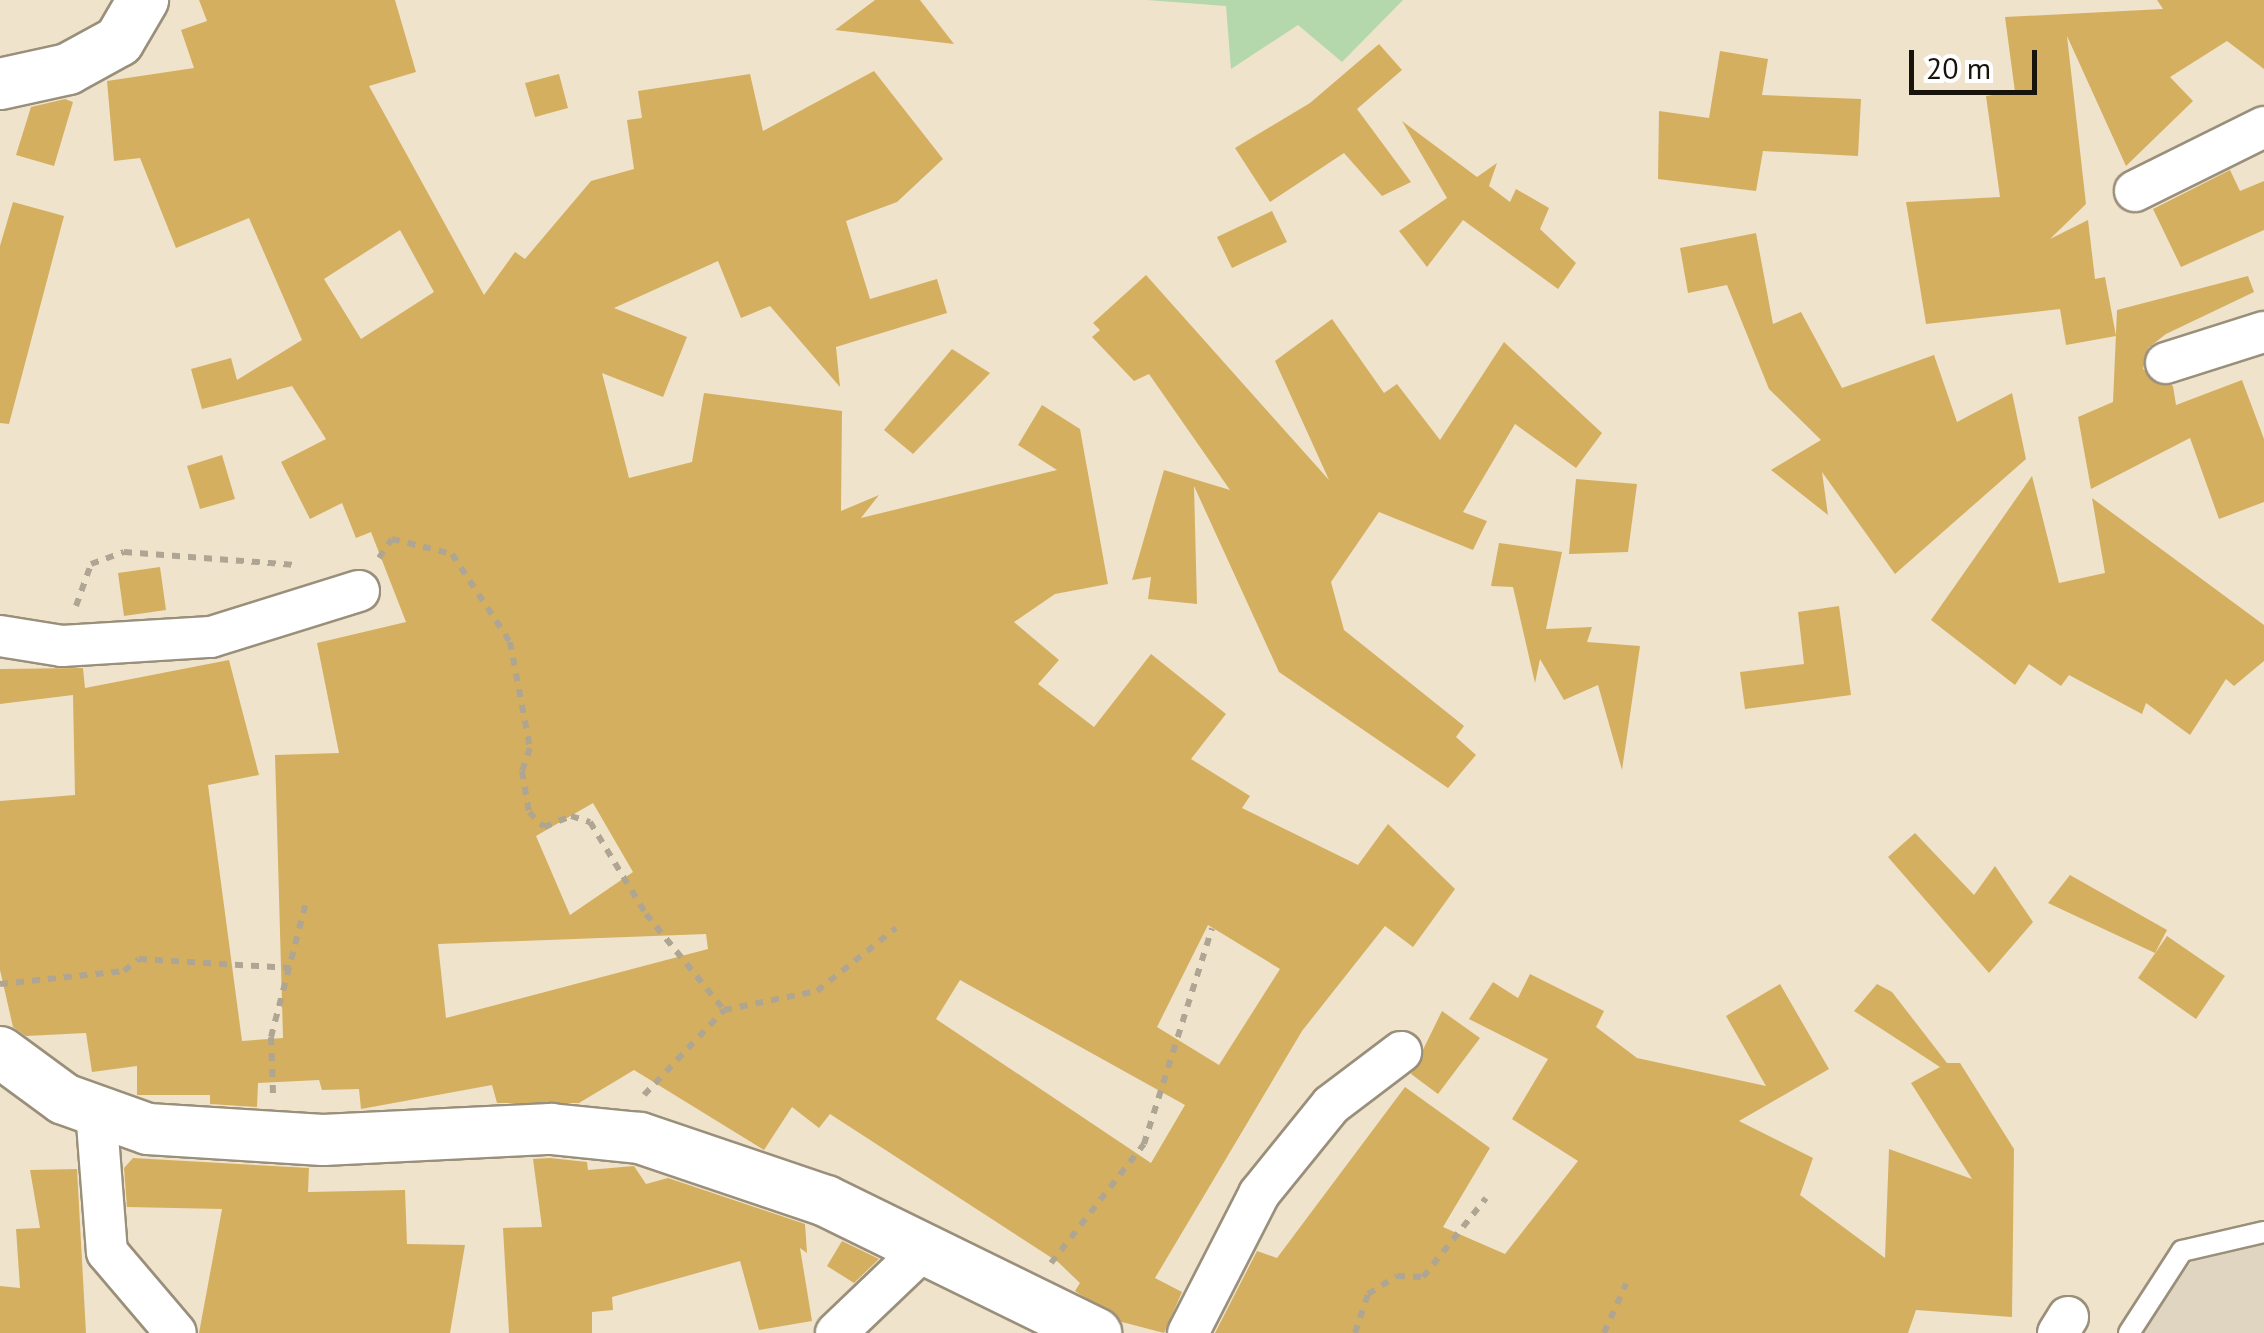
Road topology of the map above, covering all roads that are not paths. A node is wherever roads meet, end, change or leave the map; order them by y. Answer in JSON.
{"nodes":[{"id":1,"x":143,"y":0,"type":"edge"},
{"id":2,"x":0,"y":84,"type":"edge"},
{"id":3,"x":2264,"y":127,"type":"edge"},
{"id":4,"x":2135,"y":191,"type":"dead end"},
{"id":5,"x":2264,"y":332,"type":"edge"},
{"id":6,"x":2166,"y":363,"type":"dead end"},
{"id":7,"x":359,"y":591,"type":"road end"},
{"id":8,"x":0,"y":636,"type":"edge"},
{"id":9,"x":0,"y":1052,"type":"edge"},
{"id":10,"x":1400,"y":1052,"type":"dead end"},
{"id":11,"x":96,"y":1110,"type":"junction"},
{"id":12,"x":2264,"y":1232,"type":"edge"},
{"id":13,"x":924,"y":1248,"type":"junction"},
{"id":14,"x":1083,"y":1331,"type":"edge"},
{"id":15,"x":176,"y":1333,"type":"edge"},
{"id":16,"x":836,"y":1333,"type":"edge"},
{"id":17,"x":1188,"y":1333,"type":"edge"},
{"id":18,"x":2129,"y":1333,"type":"edge"}],
"edges":[{"from":1,"to":2,"type":"street"},
{"from":3,"to":4,"type":"street"},
{"from":5,"to":6,"type":"street"},
{"from":7,"to":8,"type":"street"},
{"from":9,"to":11,"type":"street"},
{"from":10,"to":17,"type":"street"},
{"from":11,"to":13,"type":"street"},
{"from":11,"to":15,"type":"street"},
{"from":12,"to":18,"type":"lane"},
{"from":13,"to":14,"type":"street"},
{"from":13,"to":16,"type":"street"}]}
